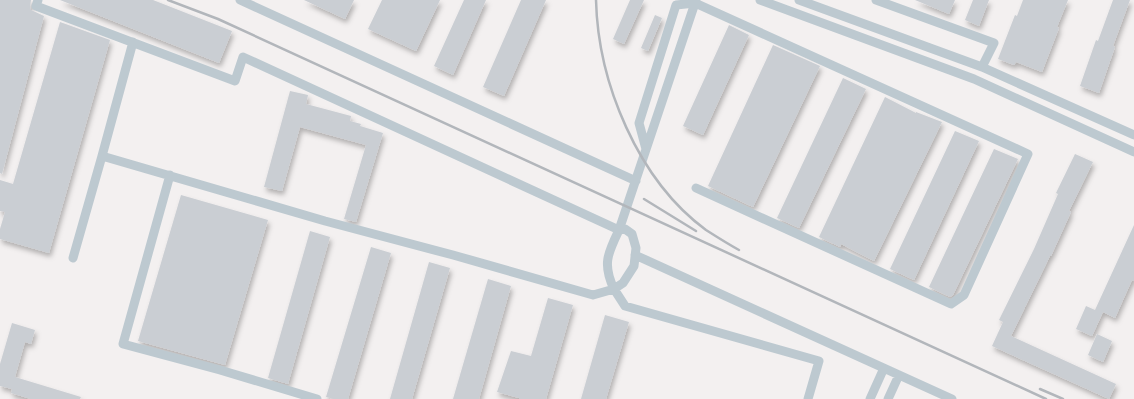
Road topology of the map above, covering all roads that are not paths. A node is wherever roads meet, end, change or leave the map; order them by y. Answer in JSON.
{"nodes":[{"id":1,"x":38,"y":0,"type":"edge"},
{"id":2,"x":240,"y":0,"type":"edge"},
{"id":3,"x":760,"y":0,"type":"edge"},
{"id":4,"x":799,"y":0,"type":"edge"},
{"id":5,"x":876,"y":0,"type":"edge"},
{"id":6,"x":696,"y":1,"type":"edge"},
{"id":7,"x":133,"y":42,"type":"junction"},
{"id":8,"x":982,"y":67,"type":"junction"},
{"id":9,"x":1134,"y":135,"type":"edge"},
{"id":10,"x":646,"y":149,"type":"junction"},
{"id":11,"x":1134,"y":152,"type":"edge"},
{"id":12,"x":102,"y":156,"type":"junction"},
{"id":13,"x":170,"y":175,"type":"junction"},
{"id":14,"x":636,"y":181,"type":"junction"},
{"id":15,"x":696,"y":188,"type":"dead end"},
{"id":16,"x":619,"y":230,"type":"junction"},
{"id":17,"x":635,"y":255,"type":"junction"},
{"id":18,"x":73,"y":258,"type":"dead end"},
{"id":19,"x":614,"y":289,"type":"junction"},
{"id":20,"x":884,"y":368,"type":"junction"},
{"id":21,"x":899,"y":375,"type":"junction"},
{"id":22,"x":317,"y":399,"type":"edge"},
{"id":23,"x":808,"y":399,"type":"edge"},
{"id":24,"x":870,"y":399,"type":"edge"},
{"id":25,"x":888,"y":399,"type":"edge"},
{"id":26,"x":952,"y":399,"type":"edge"}],
"edges":[{"from":1,"to":7,"type":"street"},
{"from":2,"to":14,"type":"street"},
{"from":3,"to":11,"type":"street"},
{"from":4,"to":8,"type":"street"},
{"from":5,"to":8,"type":"street"},
{"from":6,"to":10,"type":"street"},
{"from":6,"to":10,"type":"street"},
{"from":6,"to":15,"type":"street"},
{"from":7,"to":12,"type":"street"},
{"from":7,"to":16,"type":"street"},
{"from":8,"to":9,"type":"street"},
{"from":10,"to":14,"type":"street"},
{"from":12,"to":13,"type":"street"},
{"from":12,"to":18,"type":"street"},
{"from":13,"to":19,"type":"street"},
{"from":13,"to":22,"type":"street"},
{"from":14,"to":16,"type":"street"},
{"from":16,"to":17,"type":"street"},
{"from":16,"to":19,"type":"street"},
{"from":17,"to":19,"type":"street"},
{"from":17,"to":20,"type":"street"},
{"from":19,"to":23,"type":"street"},
{"from":20,"to":21,"type":"street"},
{"from":20,"to":24,"type":"street"},
{"from":21,"to":25,"type":"street"},
{"from":21,"to":26,"type":"street"}]}
